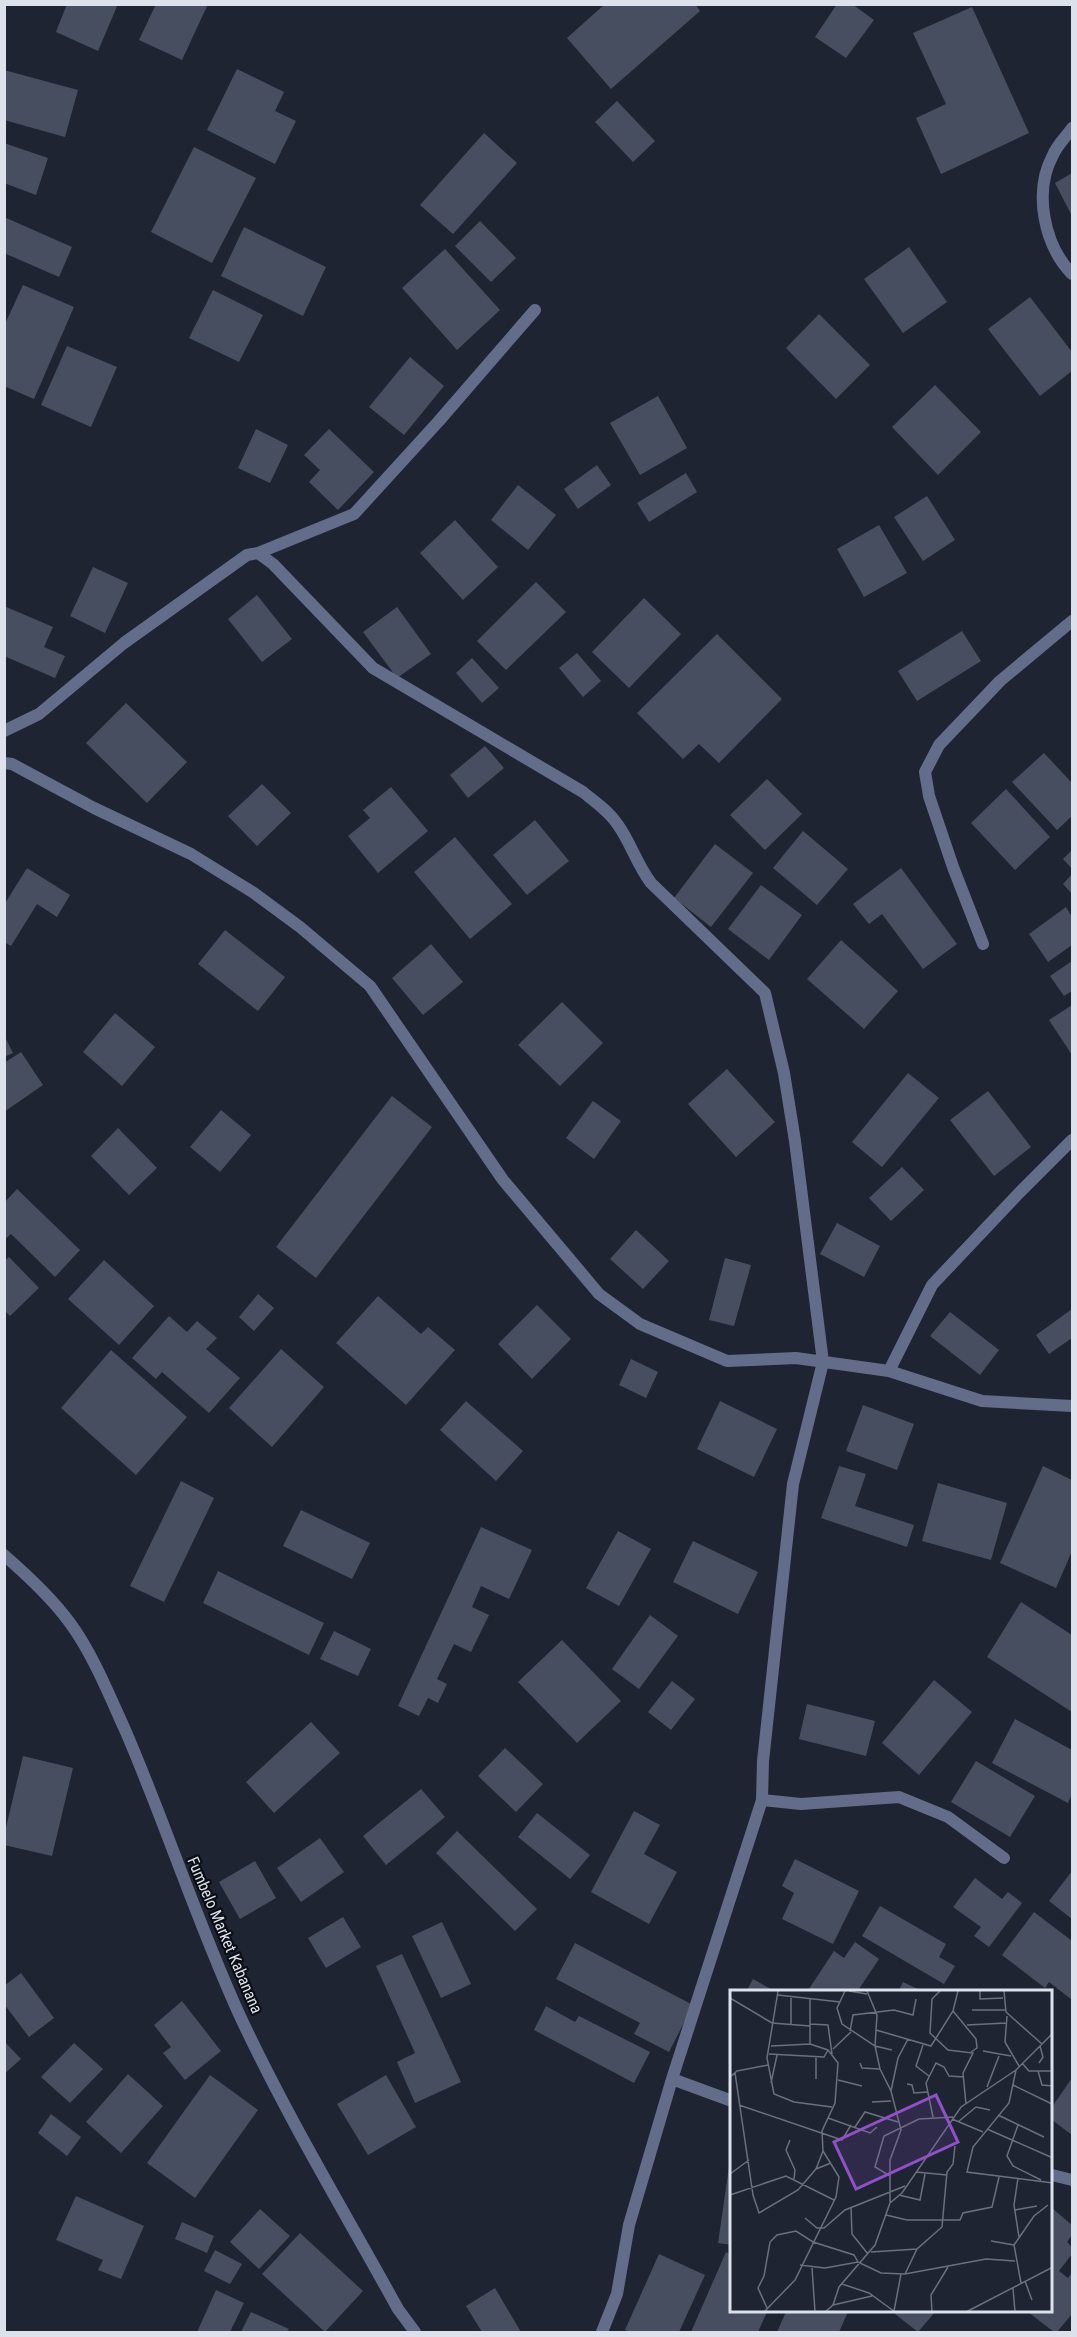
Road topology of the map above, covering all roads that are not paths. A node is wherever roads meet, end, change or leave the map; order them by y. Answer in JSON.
{"nodes":[{"id":1,"x":1072,"y":128,"type":"edge"},
{"id":2,"x":1072,"y":274,"type":"edge"},
{"id":3,"x":535,"y":310,"type":"dead end"},
{"id":4,"x":258,"y":553,"type":"junction"},
{"id":5,"x":1072,"y":621,"type":"edge"},
{"id":6,"x":4,"y":731,"type":"edge"},
{"id":7,"x":4,"y":763,"type":"edge"},
{"id":8,"x":983,"y":944,"type":"dead end"},
{"id":9,"x":1072,"y":1140,"type":"edge"},
{"id":10,"x":823,"y":1362,"type":"junction"},
{"id":11,"x":889,"y":1371,"type":"junction"},
{"id":12,"x":1072,"y":1407,"type":"edge"},
{"id":13,"x":4,"y":1555,"type":"edge"},
{"id":14,"x":762,"y":1800,"type":"junction"},
{"id":15,"x":1004,"y":1858,"type":"dead end"},
{"id":16,"x":672,"y":2079,"type":"junction"},
{"id":17,"x":730,"y":2100,"type":"edge"},
{"id":18,"x":1053,"y":2175,"type":"edge"},
{"id":19,"x":1072,"y":2180,"type":"edge"},
{"id":20,"x":415,"y":2332,"type":"edge"},
{"id":21,"x":603,"y":2332,"type":"edge"}],
"edges":[{"from":1,"to":2,"type":"street"},
{"from":3,"to":4,"type":"street"},
{"from":4,"to":6,"type":"street"},
{"from":4,"to":10,"type":"street"},
{"from":5,"to":8,"type":"street"},
{"from":7,"to":10,"type":"street"},
{"from":9,"to":11,"type":"street"},
{"from":10,"to":11,"type":"street"},
{"from":10,"to":14,"type":"street"},
{"from":11,"to":12,"type":"street"},
{"from":13,"to":20,"type":"street","name":"Fumbelo Market Kabanana"},
{"from":14,"to":15,"type":"street"},
{"from":14,"to":16,"type":"street"},
{"from":16,"to":17,"type":"street"},
{"from":16,"to":21,"type":"street"},
{"from":18,"to":19,"type":"street"}]}
